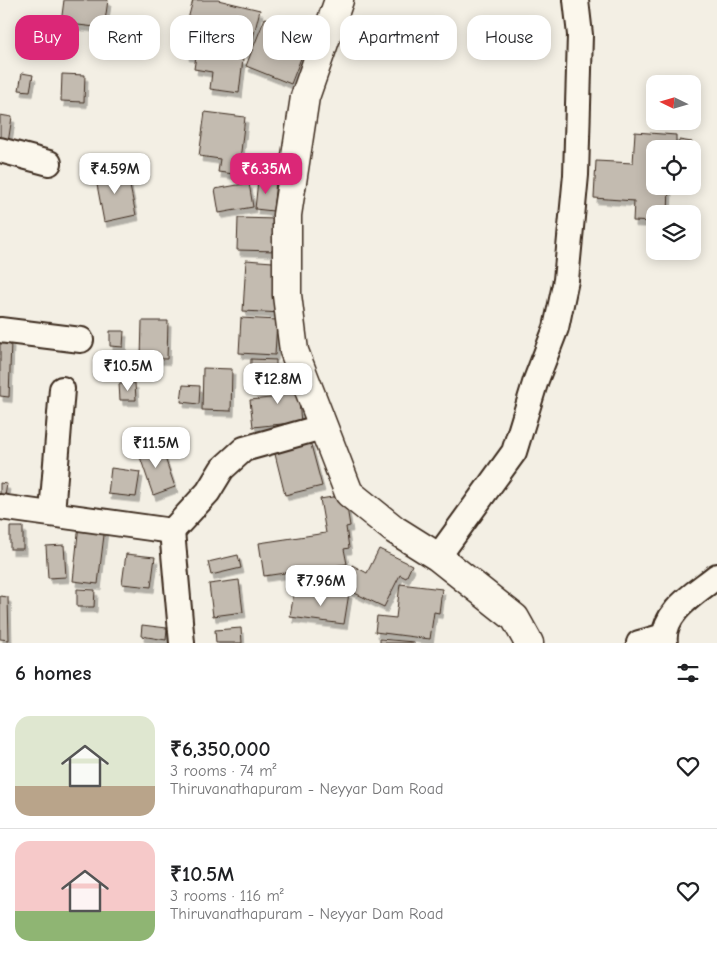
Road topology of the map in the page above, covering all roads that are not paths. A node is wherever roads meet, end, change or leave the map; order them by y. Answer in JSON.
{"nodes":[{"id":1,"x":576,"y":0,"type":"edge"},
{"id":2,"x":333,"y":1,"type":"edge"},
{"id":3,"x":0,"y":150,"type":"edge"},
{"id":4,"x":49,"y":163,"type":"dead end"},
{"id":5,"x":0,"y":330,"type":"edge"},
{"id":6,"x":81,"y":340,"type":"dead end"},
{"id":7,"x":62,"y":389,"type":"dead end"},
{"id":8,"x":322,"y":427,"type":"junction"},
{"id":9,"x":0,"y":507,"type":"edge"},
{"id":10,"x":52,"y":513,"type":"junction"},
{"id":11,"x":172,"y":531,"type":"junction"},
{"id":12,"x":438,"y":557,"type":"junction"},
{"id":13,"x":717,"y":576,"type":"edge"},
{"id":14,"x":664,"y":640,"type":"edge"},
{"id":15,"x":182,"y":643,"type":"edge"},
{"id":16,"x":529,"y":643,"type":"edge"},
{"id":17,"x":639,"y":643,"type":"edge"}],
"edges":[{"from":1,"to":12,"type":"street"},
{"from":2,"to":8,"type":"main road"},
{"from":3,"to":4,"type":"street"},
{"from":5,"to":6,"type":"street"},
{"from":7,"to":10,"type":"street"},
{"from":8,"to":11,"type":"street"},
{"from":8,"to":12,"type":"main road"},
{"from":9,"to":10,"type":"street"},
{"from":10,"to":11,"type":"street"},
{"from":11,"to":15,"type":"street"},
{"from":12,"to":16,"type":"main road"},
{"from":13,"to":14,"type":"street"},
{"from":14,"to":17,"type":"street"}]}
